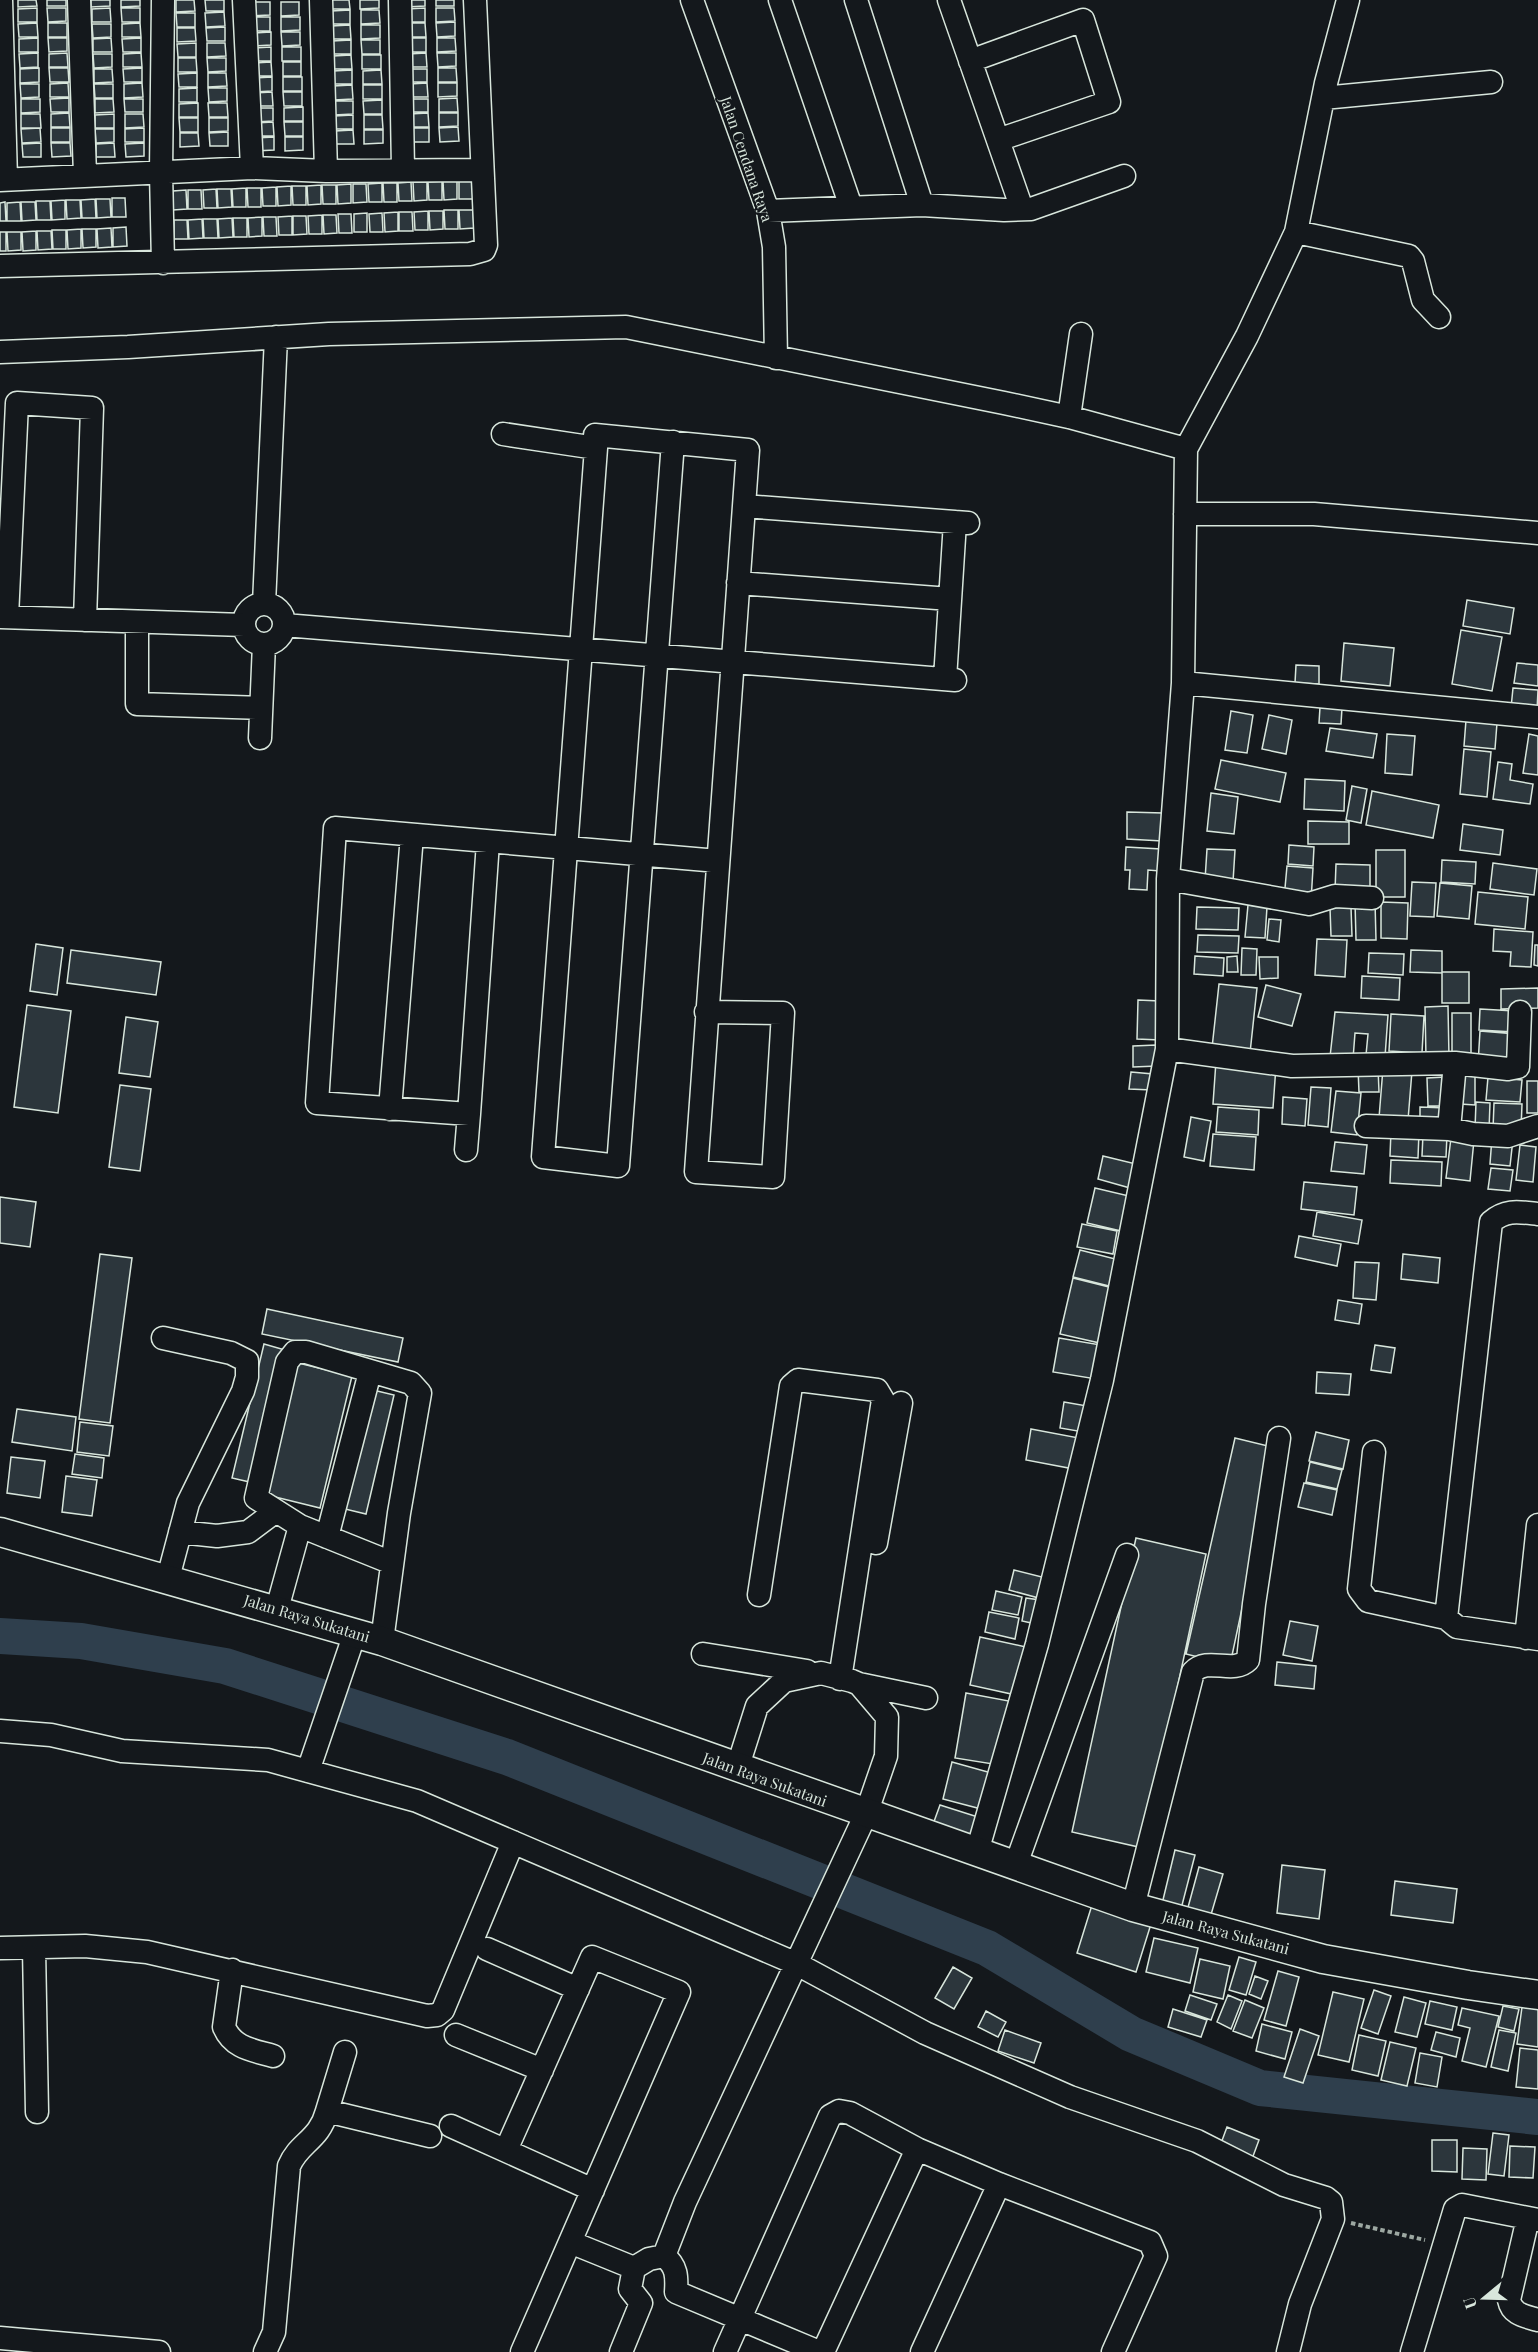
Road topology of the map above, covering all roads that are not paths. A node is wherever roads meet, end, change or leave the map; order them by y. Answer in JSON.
{"nodes":[{"id":1,"x":1,"y":0,"type":"edge"},
{"id":2,"x":79,"y":0,"type":"edge"},
{"id":3,"x":162,"y":0,"type":"edge"},
{"id":4,"x":244,"y":0,"type":"edge"},
{"id":5,"x":321,"y":0,"type":"edge"},
{"id":6,"x":400,"y":0,"type":"edge"},
{"id":7,"x":475,"y":0,"type":"edge"},
{"id":8,"x":692,"y":0,"type":"edge"},
{"id":9,"x":780,"y":0,"type":"edge"},
{"id":10,"x":856,"y":0,"type":"edge"},
{"id":11,"x":949,"y":0,"type":"edge"},
{"id":12,"x":1348,"y":0,"type":"edge"},
{"id":13,"x":970,"y":61,"type":"junction"},
{"id":14,"x":1491,"y":81,"type":"dead end"},
{"id":15,"x":1323,"y":98,"type":"junction"},
{"id":16,"x":998,"y":140,"type":"junction"},
{"id":17,"x":252,"y":168,"type":"junction"},
{"id":18,"x":403,"y":169,"type":"junction"},
{"id":19,"x":481,"y":170,"type":"junction"},
{"id":20,"x":326,"y":171,"type":"junction"},
{"id":21,"x":160,"y":172,"type":"junction"},
{"id":22,"x":85,"y":175,"type":"junction"},
{"id":23,"x":1124,"y":176,"type":"dead end"},
{"id":24,"x":3,"y":179,"type":"edge"},
{"id":25,"x":922,"y":205,"type":"junction"},
{"id":26,"x":851,"y":207,"type":"junction"},
{"id":27,"x":1022,"y":209,"type":"junction"},
{"id":28,"x":768,"y":211,"type":"junction"},
{"id":29,"x":1296,"y":232,"type":"junction"},
{"id":30,"x":163,"y":263,"type":"junction"},
{"id":31,"x":0,"y":266,"type":"edge"},
{"id":32,"x":1439,"y":317,"type":"dead end"},
{"id":33,"x":1081,"y":334,"type":"dead end"},
{"id":34,"x":276,"y":337,"type":"junction"},
{"id":35,"x":0,"y":352,"type":"edge"},
{"id":36,"x":776,"y":358,"type":"junction"},
{"id":37,"x":1069,"y":417,"type":"junction"},
{"id":38,"x":503,"y":434,"type":"dead end"},
{"id":39,"x":673,"y":442,"type":"junction"},
{"id":40,"x":596,"y":448,"type":"junction"},
{"id":41,"x":1186,"y":449,"type":"junction"},
{"id":42,"x":744,"y":506,"type":"junction"},
{"id":43,"x":1185,"y":514,"type":"junction"},
{"id":44,"x":1538,"y":532,"type":"edge"},
{"id":45,"x":738,"y":583,"type":"junction"},
{"id":46,"x":950,"y":599,"type":"junction"},
{"id":47,"x":264,"y":604,"type":"junction"},
{"id":48,"x":4,"y":617,"type":"edge"},
{"id":49,"x":85,"y":620,"type":"junction"},
{"id":50,"x":136,"y":621,"type":"junction"},
{"id":51,"x":244,"y":625,"type":"junction"},
{"id":52,"x":284,"y":625,"type":"junction"},
{"id":53,"x":264,"y":644,"type":"junction"},
{"id":54,"x":581,"y":649,"type":"junction"},
{"id":55,"x":657,"y":656,"type":"junction"},
{"id":56,"x":733,"y":662,"type":"junction"},
{"id":57,"x":1183,"y":682,"type":"junction"},
{"id":58,"x":261,"y":708,"type":"junction"},
{"id":59,"x":1538,"y":717,"type":"edge"},
{"id":60,"x":260,"y":738,"type":"dead end"},
{"id":61,"x":412,"y":835,"type":"junction"},
{"id":62,"x":488,"y":842,"type":"junction"},
{"id":63,"x":567,"y":849,"type":"junction"},
{"id":64,"x":642,"y":853,"type":"junction"},
{"id":65,"x":718,"y":861,"type":"junction"},
{"id":66,"x":1168,"y":879,"type":"junction"},
{"id":67,"x":1372,"y":897,"type":"dead end"},
{"id":68,"x":706,"y":1012,"type":"junction"},
{"id":69,"x":1520,"y":1012,"type":"dead end"},
{"id":70,"x":1167,"y":1049,"type":"junction"},
{"id":71,"x":1455,"y":1064,"type":"junction"},
{"id":72,"x":390,"y":1109,"type":"junction"},
{"id":73,"x":469,"y":1114,"type":"junction"},
{"id":74,"x":1366,"y":1126,"type":"dead end"},
{"id":75,"x":1538,"y":1126,"type":"edge"},
{"id":76,"x":1449,"y":1129,"type":"junction"},
{"id":77,"x":466,"y":1150,"type":"dead end"},
{"id":78,"x":1538,"y":1214,"type":"edge"},
{"id":79,"x":163,"y":1338,"type":"dead end"},
{"id":80,"x":370,"y":1372,"type":"junction"},
{"id":81,"x":901,"y":1403,"type":"dead end"},
{"id":82,"x":1279,"y":1438,"type":"dead end"},
{"id":83,"x":1374,"y":1452,"type":"dead end"},
{"id":84,"x":276,"y":1511,"type":"junction"},
{"id":85,"x":1538,"y":1525,"type":"edge"},
{"id":86,"x":300,"y":1526,"type":"junction"},
{"id":87,"x":0,"y":1532,"type":"edge"},
{"id":88,"x":180,"y":1532,"type":"junction"},
{"id":89,"x":327,"y":1537,"type":"junction"},
{"id":90,"x":1127,"y":1555,"type":"dead end"},
{"id":91,"x":392,"y":1563,"type":"junction"},
{"id":92,"x":168,"y":1578,"type":"junction"},
{"id":93,"x":759,"y":1595,"type":"dead end"},
{"id":94,"x":277,"y":1609,"type":"junction"},
{"id":95,"x":1446,"y":1618,"type":"junction"},
{"id":96,"x":355,"y":1634,"type":"junction"},
{"id":97,"x":1532,"y":1639,"type":"edge"},
{"id":98,"x":382,"y":1641,"type":"junction"},
{"id":99,"x":703,"y":1654,"type":"dead end"},
{"id":100,"x":843,"y":1679,"type":"junction"},
{"id":101,"x":926,"y":1698,"type":"dead end"},
{"id":102,"x":0,"y":1731,"type":"edge"},
{"id":103,"x":737,"y":1769,"type":"junction"},
{"id":104,"x":308,"y":1771,"type":"junction"},
{"id":105,"x":866,"y":1814,"type":"junction"},
{"id":106,"x":513,"y":1842,"type":"junction"},
{"id":107,"x":977,"y":1852,"type":"junction"},
{"id":108,"x":1015,"y":1867,"type":"junction"},
{"id":109,"x":1133,"y":1907,"type":"junction"},
{"id":110,"x":0,"y":1948,"type":"edge"},
{"id":111,"x":34,"y":1948,"type":"junction"},
{"id":112,"x":488,"y":1948,"type":"dead end"},
{"id":113,"x":797,"y":1964,"type":"junction"},
{"id":114,"x":232,"y":1970,"type":"junction"},
{"id":115,"x":578,"y":1989,"type":"junction"},
{"id":116,"x":1538,"y":1995,"type":"edge"},
{"id":117,"x":456,"y":2035,"type":"dead end"},
{"id":118,"x":345,"y":2052,"type":"dead end"},
{"id":119,"x":273,"y":2056,"type":"dead end"},
{"id":120,"x":542,"y":2070,"type":"junction"},
{"id":121,"x":327,"y":2111,"type":"junction"},
{"id":122,"x":37,"y":2112,"type":"dead end"},
{"id":123,"x":451,"y":2126,"type":"dead end"},
{"id":124,"x":430,"y":2136,"type":"dead end"},
{"id":125,"x":917,"y":2149,"type":"junction"},
{"id":126,"x":506,"y":2150,"type":"junction"},
{"id":127,"x":999,"y":2184,"type":"junction"},
{"id":128,"x":593,"y":2190,"type":"junction"},
{"id":129,"x":1533,"y":2219,"type":"edge"},
{"id":130,"x":570,"y":2241,"type":"junction"},
{"id":131,"x":664,"y":2256,"type":"junction"},
{"id":132,"x":634,"y":2268,"type":"junction"},
{"id":133,"x":676,"y":2292,"type":"junction"},
{"id":134,"x":641,"y":2303,"type":"junction"},
{"id":135,"x":739,"y":2318,"type":"junction"},
{"id":136,"x":1538,"y":2320,"type":"edge"},
{"id":137,"x":0,"y":2338,"type":"edge"},
{"id":138,"x":159,"y":2352,"type":"edge"},
{"id":139,"x":265,"y":2352,"type":"edge"},
{"id":140,"x":522,"y":2352,"type":"edge"},
{"id":141,"x":621,"y":2352,"type":"edge"},
{"id":142,"x":725,"y":2352,"type":"edge"},
{"id":143,"x":821,"y":2352,"type":"edge"},
{"id":144,"x":922,"y":2352,"type":"edge"},
{"id":145,"x":1113,"y":2352,"type":"edge"},
{"id":146,"x":1288,"y":2352,"type":"edge"},
{"id":147,"x":1412,"y":2352,"type":"edge"}],
"edges":[{"from":1,"to":24,"type":"street"},
{"from":2,"to":22,"type":"street"},
{"from":3,"to":21,"type":"street"},
{"from":4,"to":17,"type":"street"},
{"from":5,"to":20,"type":"street"},
{"from":6,"to":18,"type":"street"},
{"from":7,"to":19,"type":"street"},
{"from":8,"to":28,"type":"street","name":"Jalan Cendana Raya"},
{"from":9,"to":26,"type":"street"},
{"from":10,"to":25,"type":"street"},
{"from":11,"to":13,"type":"street"},
{"from":12,"to":15,"type":"street"},
{"from":13,"to":16,"type":"street"},
{"from":13,"to":16,"type":"street"},
{"from":14,"to":15,"type":"street"},
{"from":15,"to":29,"type":"street"},
{"from":16,"to":27,"type":"street"},
{"from":17,"to":20,"type":"street"},
{"from":17,"to":21,"type":"street"},
{"from":18,"to":19,"type":"street"},
{"from":18,"to":20,"type":"street"},
{"from":19,"to":30,"type":"street"},
{"from":21,"to":22,"type":"street"},
{"from":21,"to":30,"type":"street"},
{"from":22,"to":24,"type":"street"},
{"from":23,"to":27,"type":"street"},
{"from":25,"to":26,"type":"street"},
{"from":25,"to":27,"type":"street"},
{"from":26,"to":28,"type":"street"},
{"from":28,"to":36,"type":"street","name":"Jalan Cendana Raya"},
{"from":29,"to":32,"type":"street"},
{"from":29,"to":41,"type":"street"},
{"from":30,"to":31,"type":"street"},
{"from":33,"to":37,"type":"street"},
{"from":34,"to":35,"type":"street"},
{"from":34,"to":36,"type":"street"},
{"from":34,"to":47,"type":"street"},
{"from":36,"to":37,"type":"street"},
{"from":37,"to":41,"type":"street"},
{"from":38,"to":40,"type":"street"},
{"from":39,"to":40,"type":"street"},
{"from":39,"to":42,"type":"street"},
{"from":39,"to":55,"type":"street"},
{"from":40,"to":54,"type":"street"},
{"from":41,"to":43,"type":"street"},
{"from":42,"to":45,"type":"street"},
{"from":42,"to":46,"type":"street"},
{"from":43,"to":44,"type":"street"},
{"from":43,"to":57,"type":"street"},
{"from":45,"to":46,"type":"street"},
{"from":45,"to":56,"type":"street"},
{"from":46,"to":56,"type":"street"},
{"from":47,"to":51,"type":"street"},
{"from":47,"to":52,"type":"street"},
{"from":48,"to":49,"type":"street"},
{"from":48,"to":49,"type":"street"},
{"from":49,"to":50,"type":"street"},
{"from":50,"to":51,"type":"street"},
{"from":50,"to":58,"type":"street"},
{"from":51,"to":53,"type":"street"},
{"from":52,"to":53,"type":"street"},
{"from":52,"to":54,"type":"street"},
{"from":53,"to":58,"type":"street"},
{"from":54,"to":55,"type":"street"},
{"from":54,"to":63,"type":"street"},
{"from":55,"to":56,"type":"street"},
{"from":55,"to":64,"type":"street"},
{"from":56,"to":65,"type":"street"},
{"from":57,"to":59,"type":"street"},
{"from":57,"to":66,"type":"street"},
{"from":58,"to":60,"type":"street"},
{"from":61,"to":62,"type":"street"},
{"from":61,"to":72,"type":"street"},
{"from":61,"to":72,"type":"street"},
{"from":62,"to":63,"type":"street"},
{"from":62,"to":73,"type":"street"},
{"from":63,"to":64,"type":"street"},
{"from":63,"to":64,"type":"street"},
{"from":64,"to":65,"type":"street"},
{"from":65,"to":68,"type":"street"},
{"from":66,"to":67,"type":"street"},
{"from":66,"to":70,"type":"street"},
{"from":68,"to":68,"type":"street"},
{"from":69,"to":71,"type":"street"},
{"from":70,"to":71,"type":"street"},
{"from":70,"to":107,"type":"street"},
{"from":71,"to":76,"type":"street"},
{"from":72,"to":73,"type":"street"},
{"from":73,"to":77,"type":"street"},
{"from":74,"to":76,"type":"street"},
{"from":75,"to":76,"type":"street"},
{"from":78,"to":95,"type":"street"},
{"from":79,"to":88,"type":"street"},
{"from":80,"to":84,"type":"street"},
{"from":80,"to":89,"type":"street"},
{"from":80,"to":91,"type":"street"},
{"from":81,"to":100,"type":"street"},
{"from":82,"to":109,"type":"street"},
{"from":83,"to":95,"type":"street"},
{"from":84,"to":86,"type":"street"},
{"from":84,"to":88,"type":"street"},
{"from":85,"to":97,"type":"street"},
{"from":86,"to":89,"type":"street"},
{"from":86,"to":94,"type":"street"},
{"from":87,"to":92,"type":"main road","name":"Jalan Raya Sukatani"},
{"from":88,"to":92,"type":"street"},
{"from":89,"to":91,"type":"street"},
{"from":90,"to":108,"type":"street"},
{"from":91,"to":98,"type":"street"},
{"from":92,"to":94,"type":"main road","name":"Jalan Raya Sukatani"},
{"from":93,"to":100,"type":"street"},
{"from":94,"to":96,"type":"main road","name":"Jalan Raya Sukatani"},
{"from":95,"to":97,"type":"street"},
{"from":96,"to":98,"type":"main road","name":"Jalan Raya Sukatani"},
{"from":96,"to":104,"type":"street"},
{"from":98,"to":103,"type":"main road","name":"Jalan Raya Sukatani"},
{"from":99,"to":100,"type":"street"},
{"from":100,"to":101,"type":"street"},
{"from":100,"to":103,"type":"street"},
{"from":100,"to":105,"type":"street"},
{"from":102,"to":104,"type":"street"},
{"from":103,"to":105,"type":"main road","name":"Jalan Raya Sukatani"},
{"from":104,"to":106,"type":"street"},
{"from":105,"to":107,"type":"main road","name":"Jalan Raya Sukatani"},
{"from":105,"to":113,"type":"street"},
{"from":106,"to":113,"type":"street"},
{"from":106,"to":114,"type":"street"},
{"from":107,"to":108,"type":"main road","name":"Jalan Raya Sukatani"},
{"from":108,"to":109,"type":"main road","name":"Jalan Raya Sukatani"},
{"from":109,"to":116,"type":"main road","name":"Jalan Raya Sukatani"},
{"from":110,"to":111,"type":"street"},
{"from":111,"to":114,"type":"street"},
{"from":111,"to":122,"type":"street"},
{"from":112,"to":115,"type":"street"},
{"from":113,"to":131,"type":"street"},
{"from":113,"to":146,"type":"street"},
{"from":114,"to":119,"type":"street"},
{"from":115,"to":120,"type":"street"},
{"from":115,"to":128,"type":"street"},
{"from":117,"to":120,"type":"street"},
{"from":118,"to":121,"type":"street"},
{"from":120,"to":126,"type":"street"},
{"from":121,"to":124,"type":"street"},
{"from":121,"to":139,"type":"street"},
{"from":123,"to":126,"type":"street"},
{"from":125,"to":127,"type":"street"},
{"from":125,"to":135,"type":"street"},
{"from":125,"to":143,"type":"street"},
{"from":126,"to":128,"type":"street"},
{"from":127,"to":144,"type":"street"},
{"from":127,"to":145,"type":"street"},
{"from":128,"to":130,"type":"street"},
{"from":129,"to":136,"type":"street"},
{"from":129,"to":147,"type":"street"},
{"from":130,"to":132,"type":"street"},
{"from":130,"to":140,"type":"street"},
{"from":131,"to":132,"type":"street"},
{"from":131,"to":133,"type":"street"},
{"from":132,"to":134,"type":"street"},
{"from":133,"to":134,"type":"street"},
{"from":133,"to":135,"type":"street"},
{"from":134,"to":141,"type":"street"},
{"from":135,"to":142,"type":"street"},
{"from":135,"to":143,"type":"street"},
{"from":137,"to":138,"type":"street"}]}
